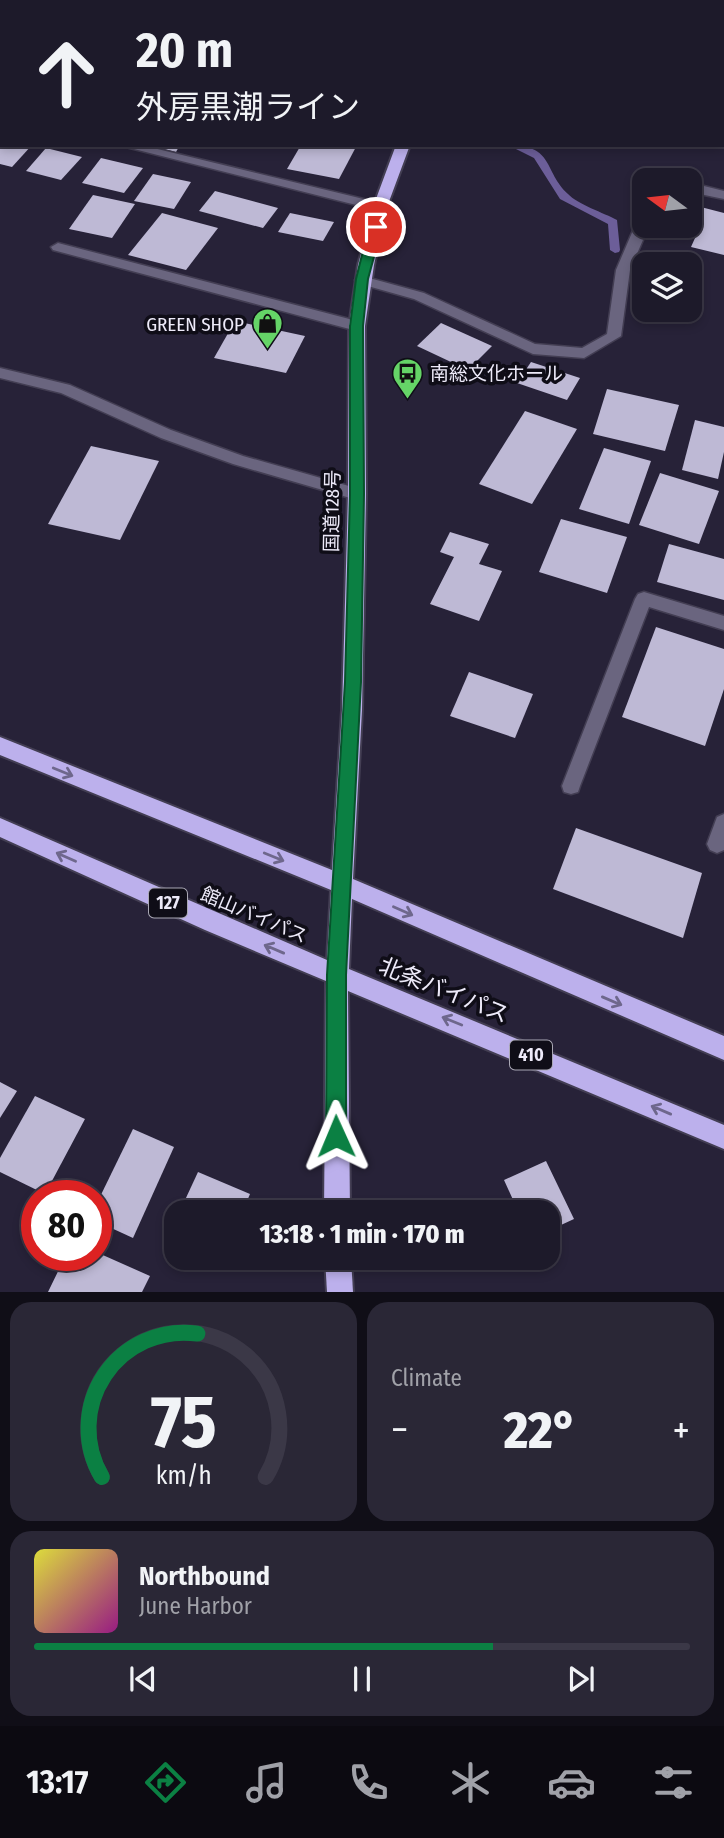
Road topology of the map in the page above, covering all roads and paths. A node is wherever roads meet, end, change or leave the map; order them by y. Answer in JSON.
{"nodes":[{"id":1,"x":132,"y":147,"type":"edge"},
{"id":2,"x":402,"y":147,"type":"edge"},
{"id":3,"x":702,"y":190,"type":"edge"},
{"id":4,"x":724,"y":195,"type":"edge"},
{"id":5,"x":380,"y":207,"type":"junction"},
{"id":6,"x":637,"y":238,"type":"edge"},
{"id":7,"x":58,"y":247,"type":"dead end"},
{"id":8,"x":362,"y":279,"type":"junction"},
{"id":9,"x":357,"y":326,"type":"junction"},
{"id":10,"x":0,"y":373,"type":"edge"},
{"id":11,"x":357,"y":494,"type":"junction"},
{"id":12,"x":724,"y":623,"type":"edge"},
{"id":13,"x":0,"y":746,"type":"edge"},
{"id":14,"x":570,"y":786,"type":"dead end"},
{"id":15,"x":724,"y":823,"type":"edge"},
{"id":16,"x":0,"y":827,"type":"edge"},
{"id":17,"x":717,"y":844,"type":"dead end"},
{"id":18,"x":341,"y":884,"type":"junction"},
{"id":19,"x":337,"y":975,"type":"junction"},
{"id":20,"x":724,"y":1048,"type":"edge"},
{"id":21,"x":724,"y":1137,"type":"edge"},
{"id":22,"x":337,"y":1200,"type":"edge"},
{"id":23,"x":339,"y":1270,"type":"edge"},
{"id":24,"x":340,"y":1292,"type":"edge"}],
"edges":[{"from":1,"to":5,"type":"street"},
{"from":2,"to":5,"type":"highway","name":"国道128号"},
{"from":3,"to":4,"type":"street"},
{"from":5,"to":8,"type":"highway","name":"国道128号"},
{"from":6,"to":8,"type":"street"},
{"from":7,"to":9,"type":"street"},
{"from":8,"to":9,"type":"highway","name":"国道128号"},
{"from":9,"to":11,"type":"highway","name":"国道128号"},
{"from":10,"to":11,"type":"street"},
{"from":11,"to":18,"type":"highway","name":"国道128号"},
{"from":12,"to":14,"type":"street"},
{"from":13,"to":18,"type":"highway","one_way":true},
{"from":15,"to":17,"type":"street"},
{"from":19,"to":16,"type":"highway","name":"館山バイパス","number":"127","one_way":true},
{"from":18,"to":19,"type":"highway","name":"国道128号"},
{"from":18,"to":20,"type":"highway","one_way":true},
{"from":21,"to":19,"type":"highway","name":"北条バイパス","number":"410","one_way":true},
{"from":19,"to":22,"type":"highway"},
{"from":23,"to":24,"type":"highway"}]}
